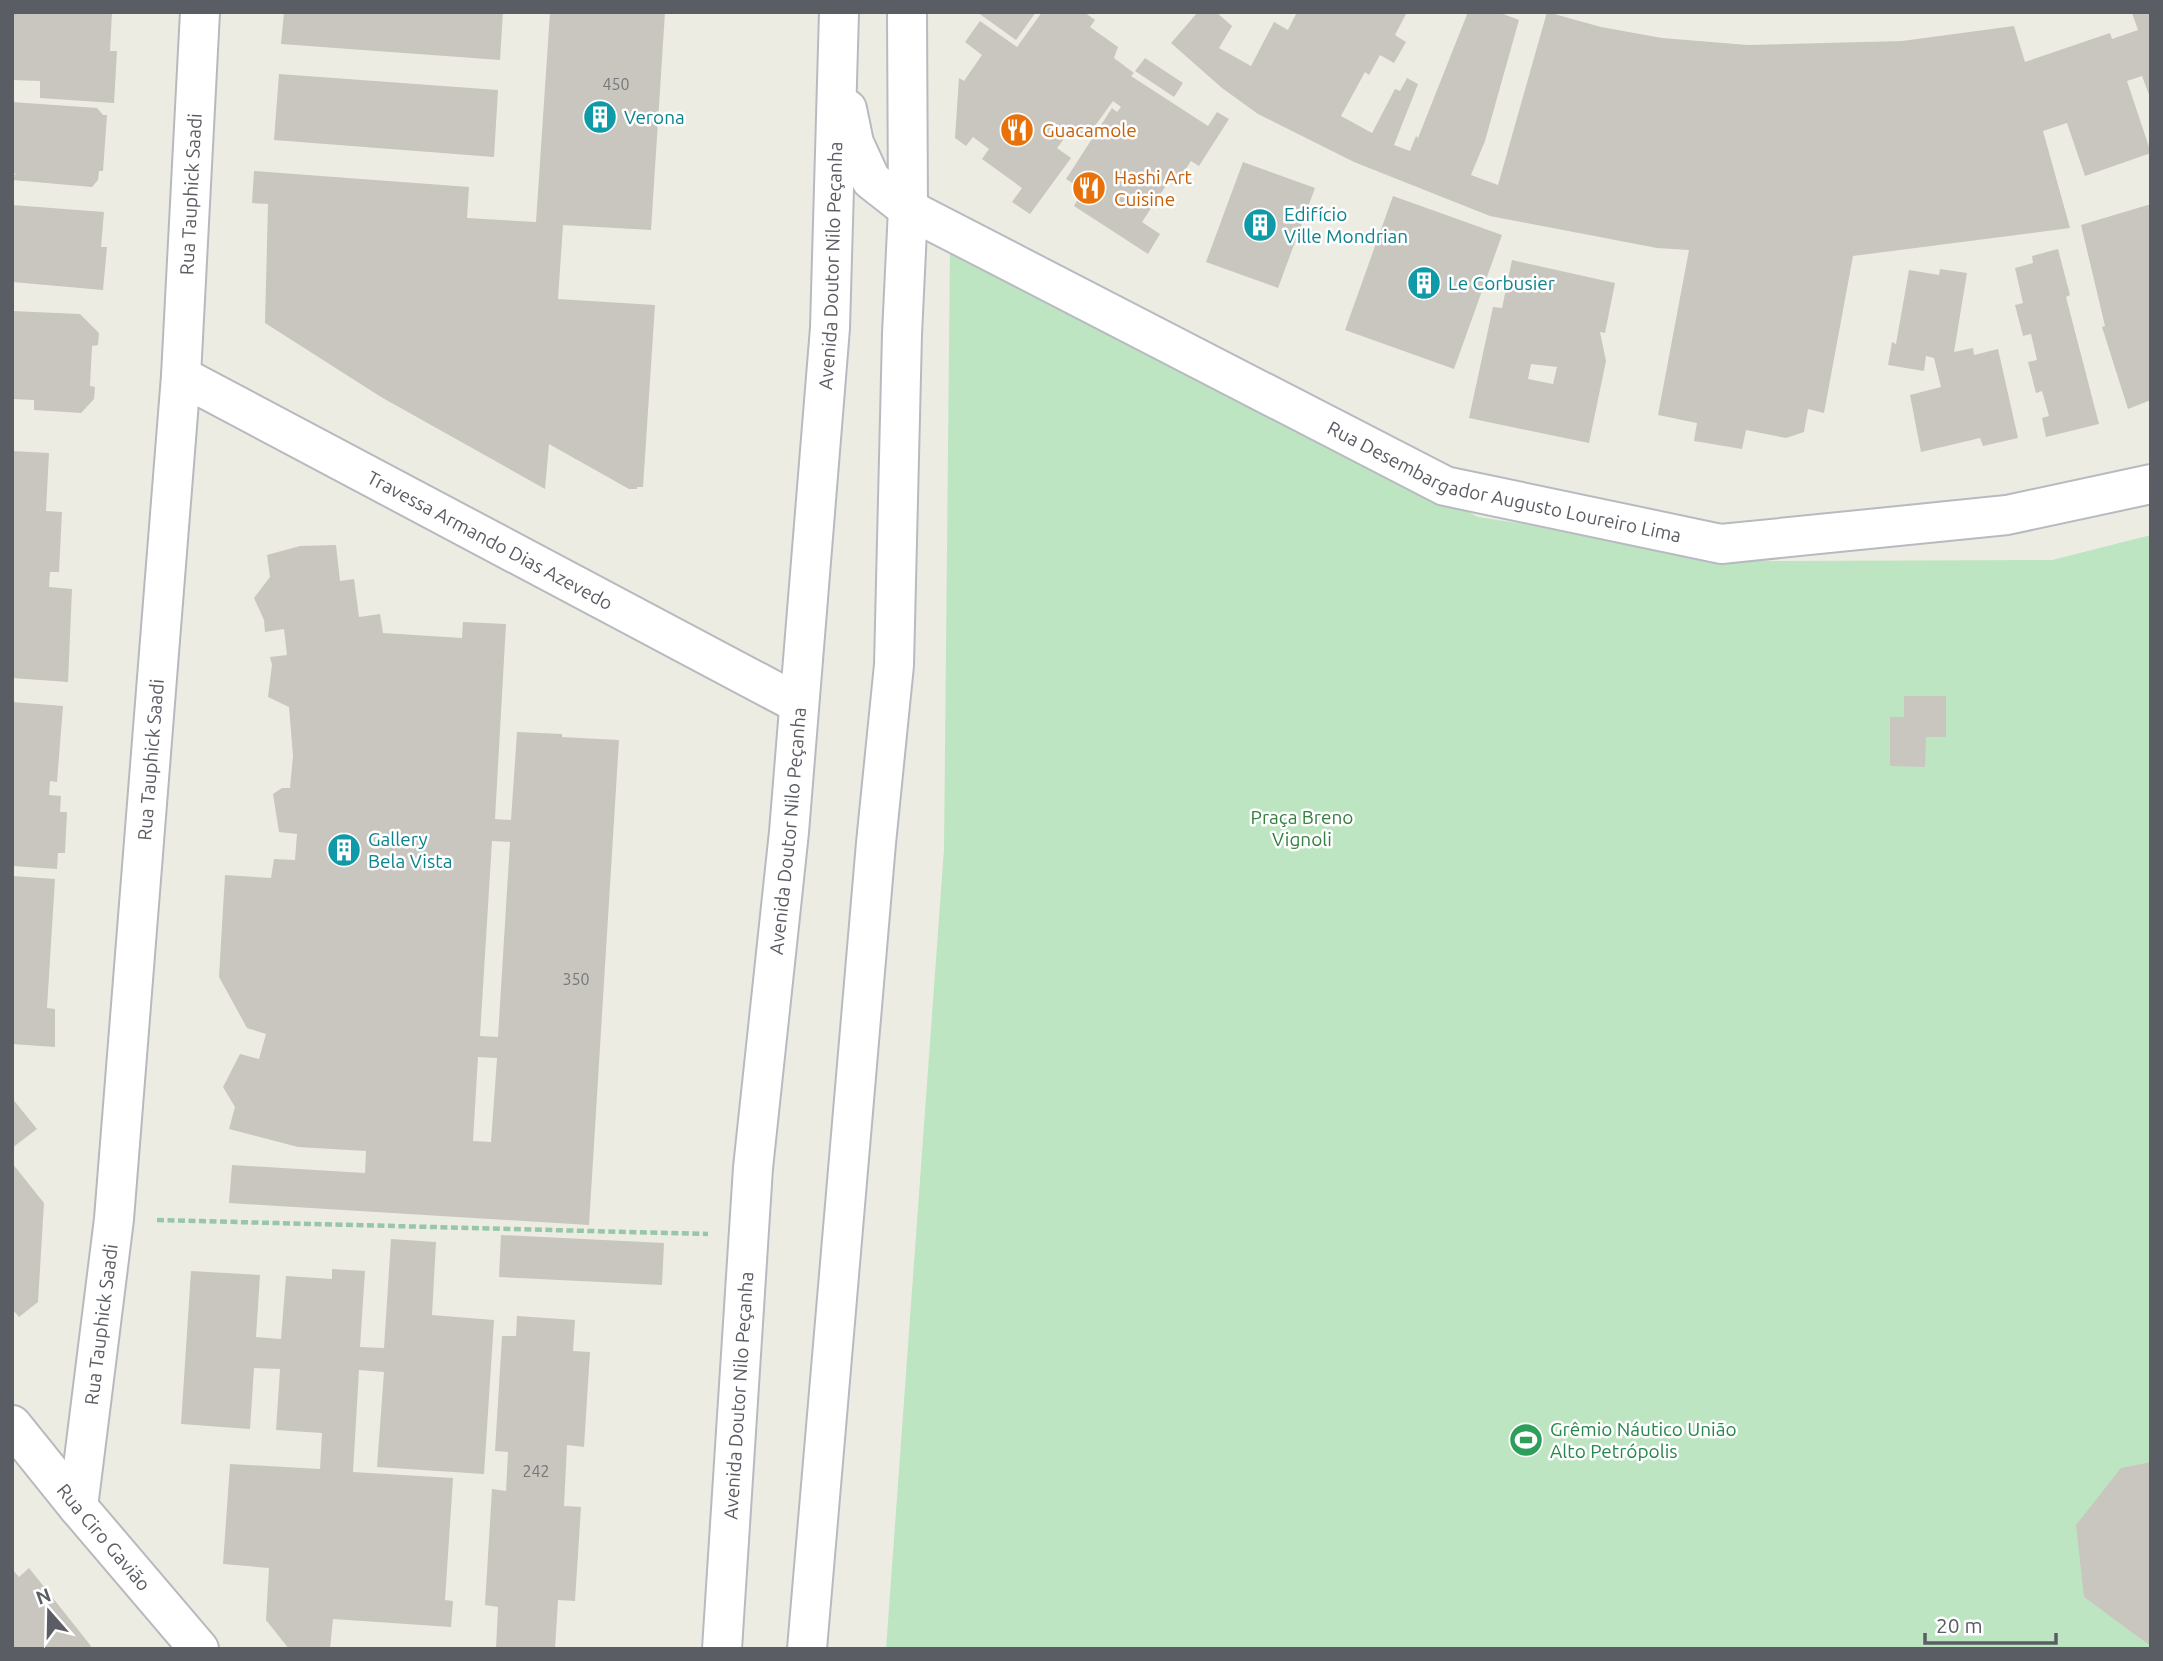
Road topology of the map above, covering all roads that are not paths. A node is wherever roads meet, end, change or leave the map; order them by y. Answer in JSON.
{"nodes":[{"id":1,"x":200,"y":12,"type":"edge"},
{"id":2,"x":839,"y":12,"type":"edge"},
{"id":3,"x":907,"y":12,"type":"edge"},
{"id":4,"x":837,"y":66,"type":"junction"},
{"id":5,"x":908,"y":209,"type":"junction"},
{"id":6,"x":181,"y":376,"type":"junction"},
{"id":7,"x":2151,"y":484,"type":"edge"},
{"id":8,"x":799,"y":704,"type":"junction"},
{"id":9,"x":12,"y":1425,"type":"edge"},
{"id":10,"x":78,"y":1507,"type":"junction"},
{"id":11,"x":199,"y":1649,"type":"edge"},
{"id":12,"x":722,"y":1649,"type":"edge"},
{"id":13,"x":807,"y":1649,"type":"edge"}],
"edges":[{"from":1,"to":6,"type":"street","name":"Rua Tauphick Saadi"},
{"from":2,"to":4,"type":"street","name":"Avenida Doutor Nilo Peçanha"},
{"from":3,"to":5,"type":"street"},
{"from":4,"to":5,"type":"street","name":"Rua Desembargador Augusto Loureiro Lima"},
{"from":4,"to":8,"type":"street","name":"Avenida Doutor Nilo Peçanha"},
{"from":5,"to":7,"type":"street","name":"Rua Desembargador Augusto Loureiro Lima"},
{"from":5,"to":13,"type":"street"},
{"from":6,"to":8,"type":"street","name":"Travessa Armando Dias Azevedo"},
{"from":6,"to":10,"type":"street","name":"Rua Tauphick Saadi"},
{"from":8,"to":12,"type":"street","name":"Avenida Doutor Nilo Peçanha"},
{"from":9,"to":10,"type":"street","name":"Rua Ciro Gavião"},
{"from":10,"to":11,"type":"street","name":"Rua Ciro Gavião"}]}
